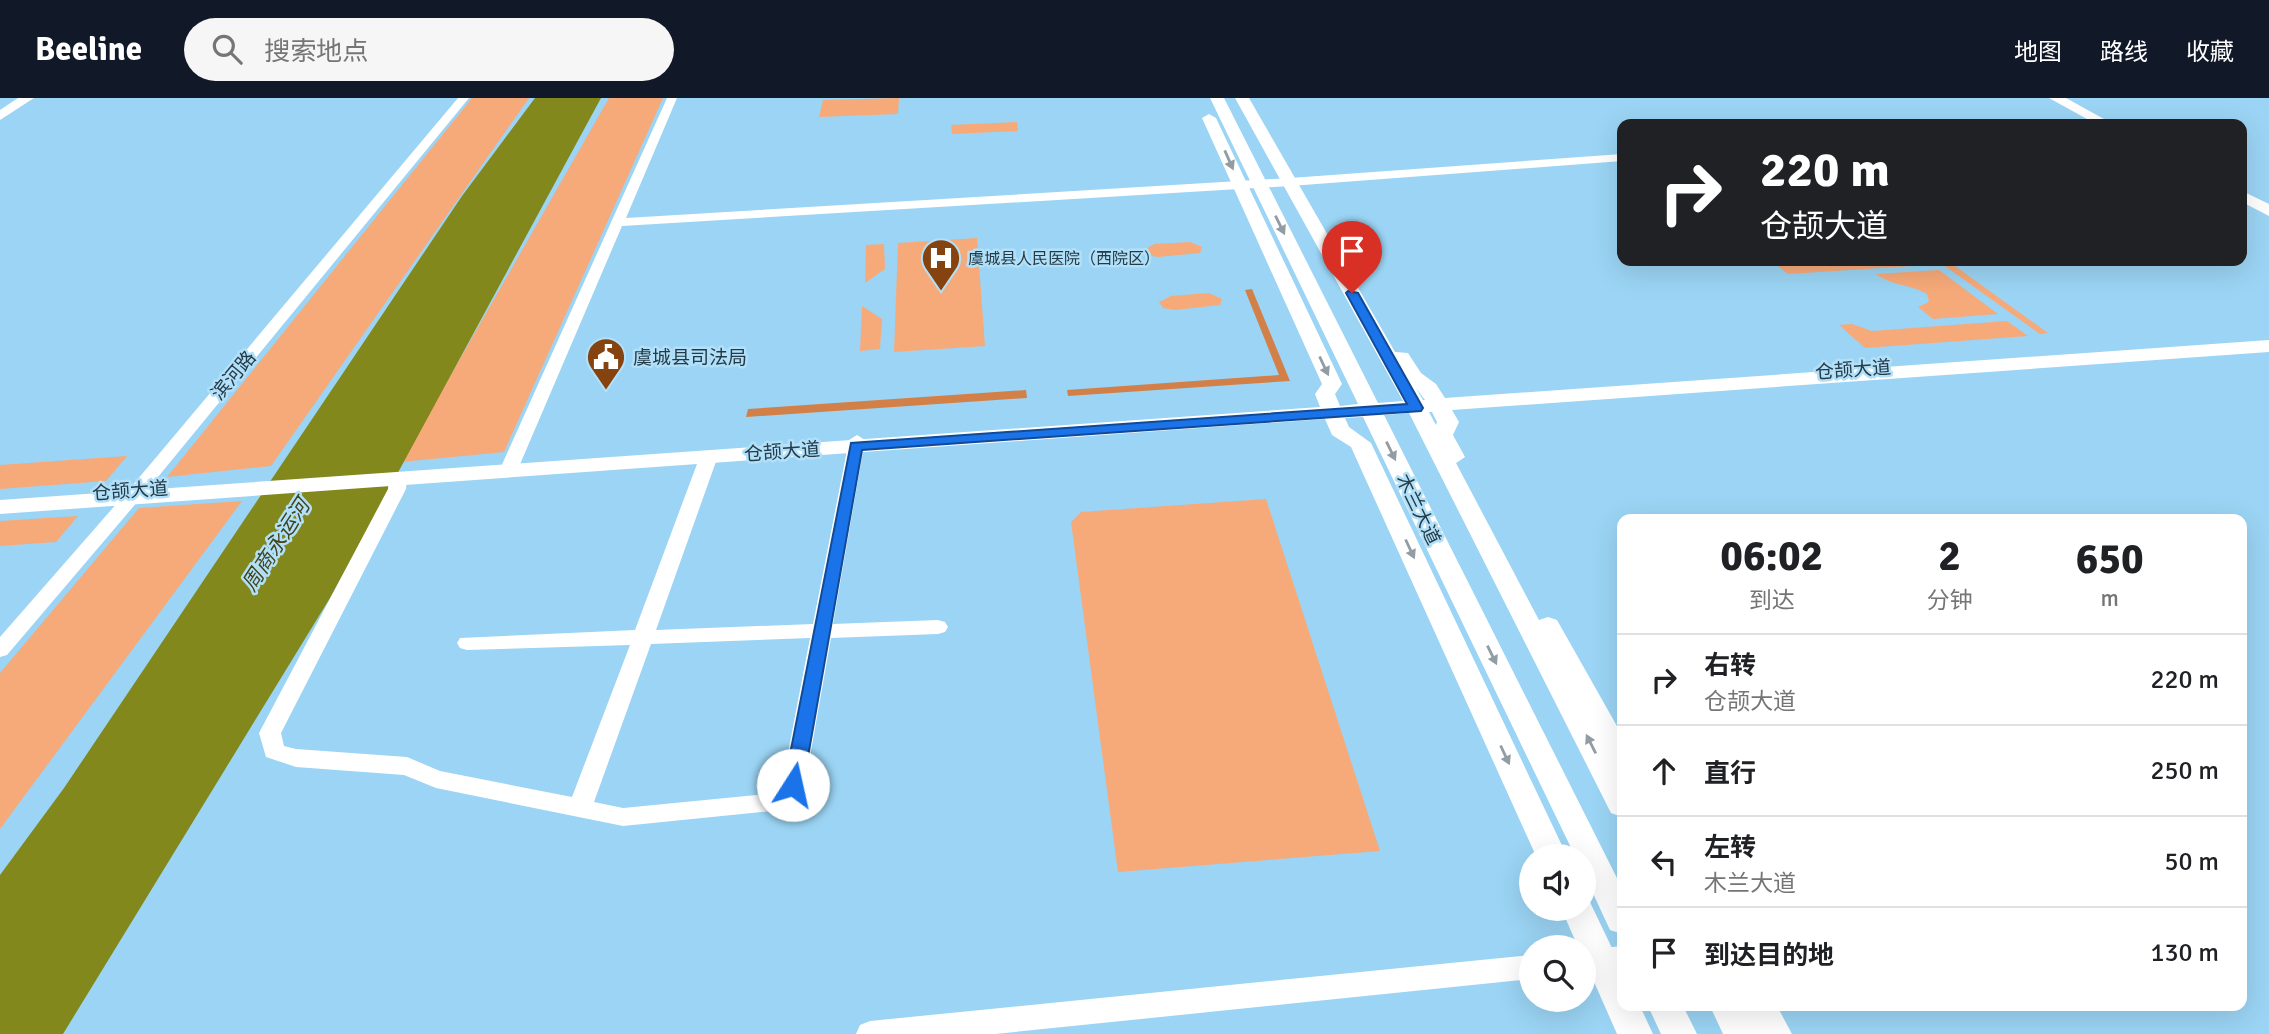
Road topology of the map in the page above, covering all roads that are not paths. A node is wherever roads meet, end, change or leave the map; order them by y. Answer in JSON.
{"nodes":[{"id":1,"x":27,"y":98,"type":"edge"},
{"id":2,"x":464,"y":98,"type":"edge"},
{"id":3,"x":671,"y":98,"type":"edge"},
{"id":4,"x":1200,"y":98,"type":"edge"},
{"id":5,"x":1217,"y":98,"type":"edge"},
{"id":6,"x":1242,"y":98,"type":"edge"},
{"id":7,"x":1255,"y":98,"type":"edge"},
{"id":8,"x":2056,"y":98,"type":"edge"},
{"id":9,"x":0,"y":116,"type":"edge"},
{"id":10,"x":2095,"y":119,"type":"edge"},
{"id":11,"x":1617,"y":158,"type":"edge"},
{"id":12,"x":1296,"y":182,"type":"junction"},
{"id":13,"x":1250,"y":184,"type":"junction"},
{"id":14,"x":2247,"y":199,"type":"edge"},
{"id":15,"x":2269,"y":211,"type":"edge"},
{"id":16,"x":617,"y":222,"type":"junction"},
{"id":17,"x":2269,"y":339,"type":"edge"},
{"id":18,"x":2269,"y":346,"type":"edge"},
{"id":19,"x":1426,"y":404,"type":"junction"},
{"id":20,"x":1369,"y":408,"type":"junction"},
{"id":21,"x":1332,"y":410,"type":"junction"},
{"id":22,"x":857,"y":443,"type":"junction"},
{"id":23,"x":709,"y":456,"type":"junction"},
{"id":24,"x":510,"y":467,"type":"junction"},
{"id":25,"x":400,"y":475,"type":"junction"},
{"id":26,"x":135,"y":493,"type":"junction"},
{"id":27,"x":0,"y":499,"type":"edge"},
{"id":28,"x":0,"y":507,"type":"edge"},
{"id":29,"x":939,"y":626,"type":"dead end"},
{"id":30,"x":822,"y":631,"type":"junction"},
{"id":31,"x":643,"y":637,"type":"junction"},
{"id":32,"x":467,"y":643,"type":"dead end"},
{"id":33,"x":0,"y":650,"type":"edge"},
{"id":34,"x":1617,"y":751,"type":"edge"},
{"id":35,"x":1617,"y":795,"type":"edge"},
{"id":36,"x":580,"y":808,"type":"junction"},
{"id":37,"x":1546,"y":844,"type":"edge"},
{"id":38,"x":1617,"y":910,"type":"edge"},
{"id":39,"x":1583,"y":921,"type":"edge"},
{"id":40,"x":1602,"y":960,"type":"edge"},
{"id":41,"x":1519,"y":968,"type":"edge"},
{"id":42,"x":1617,"y":994,"type":"edge"},
{"id":43,"x":1625,"y":1011,"type":"edge"},
{"id":44,"x":1667,"y":1011,"type":"edge"},
{"id":45,"x":1730,"y":1011,"type":"edge"},
{"id":46,"x":1761,"y":1011,"type":"edge"},
{"id":47,"x":870,"y":1034,"type":"edge"},
{"id":48,"x":1635,"y":1034,"type":"edge"},
{"id":49,"x":1678,"y":1034,"type":"edge"},
{"id":50,"x":1741,"y":1034,"type":"edge"},
{"id":51,"x":1774,"y":1034,"type":"edge"}],
"edges":[{"from":1,"to":9,"type":"main road"},
{"from":2,"to":26,"type":"street","name":"滨河路"},
{"from":3,"to":16,"type":"street"},
{"from":4,"to":13,"type":"main road","one_way":true},
{"from":5,"to":13,"type":"main road","name":"木兰大道"},
{"from":6,"to":12,"type":"main road"},
{"from":7,"to":12,"type":"main road"},
{"from":8,"to":10,"type":"main road"},
{"from":11,"to":12,"type":"street"},
{"from":12,"to":13,"type":"street"},
{"from":12,"to":19,"type":"main road"},
{"from":13,"to":16,"type":"street"},
{"from":13,"to":20,"type":"main road","name":"木兰大道","one_way":true},
{"from":13,"to":21,"type":"main road","one_way":true},
{"from":14,"to":15,"type":"main road"},
{"from":16,"to":24,"type":"street"},
{"from":17,"to":19,"type":"main road","name":"仓颉大道"},
{"from":18,"to":19,"type":"main road","name":"仓颉大道"},
{"from":19,"to":20,"type":"main road","name":"仓颉大道"},
{"from":19,"to":34,"type":"main road"},
{"from":35,"to":19,"type":"main road","one_way":true},
{"from":20,"to":21,"type":"main road","name":"仓颉大道"},
{"from":20,"to":38,"type":"main road","name":"木兰大道","one_way":true},
{"from":21,"to":22,"type":"main road","name":"仓颉大道"},
{"from":21,"to":37,"type":"main road","one_way":true},
{"from":22,"to":23,"type":"main road","name":"仓颉大道"},
{"from":22,"to":24,"type":"main road","name":"仓颉大道"},
{"from":22,"to":30,"type":"street"},
{"from":23,"to":24,"type":"main road","name":"仓颉大道"},
{"from":23,"to":31,"type":"street"},
{"from":24,"to":25,"type":"main road","name":"仓颉大道"},
{"from":25,"to":26,"type":"main road","name":"仓颉大道"},
{"from":25,"to":36,"type":"street"},
{"from":26,"to":27,"type":"main road","name":"仓颉大道"},
{"from":26,"to":28,"type":"main road","name":"仓颉大道"},
{"from":26,"to":33,"type":"street","name":"滨河路"},
{"from":29,"to":30,"type":"street"},
{"from":30,"to":31,"type":"street"},
{"from":30,"to":36,"type":"street"},
{"from":31,"to":32,"type":"street"},
{"from":31,"to":36,"type":"street"},
{"from":39,"to":40,"type":"main road"},
{"from":40,"to":42,"type":"main road"},
{"from":41,"to":47,"type":"street"},
{"from":43,"to":48,"type":"main road"},
{"from":44,"to":49,"type":"main road"},
{"from":45,"to":50,"type":"main road"},
{"from":46,"to":51,"type":"main road"}]}
